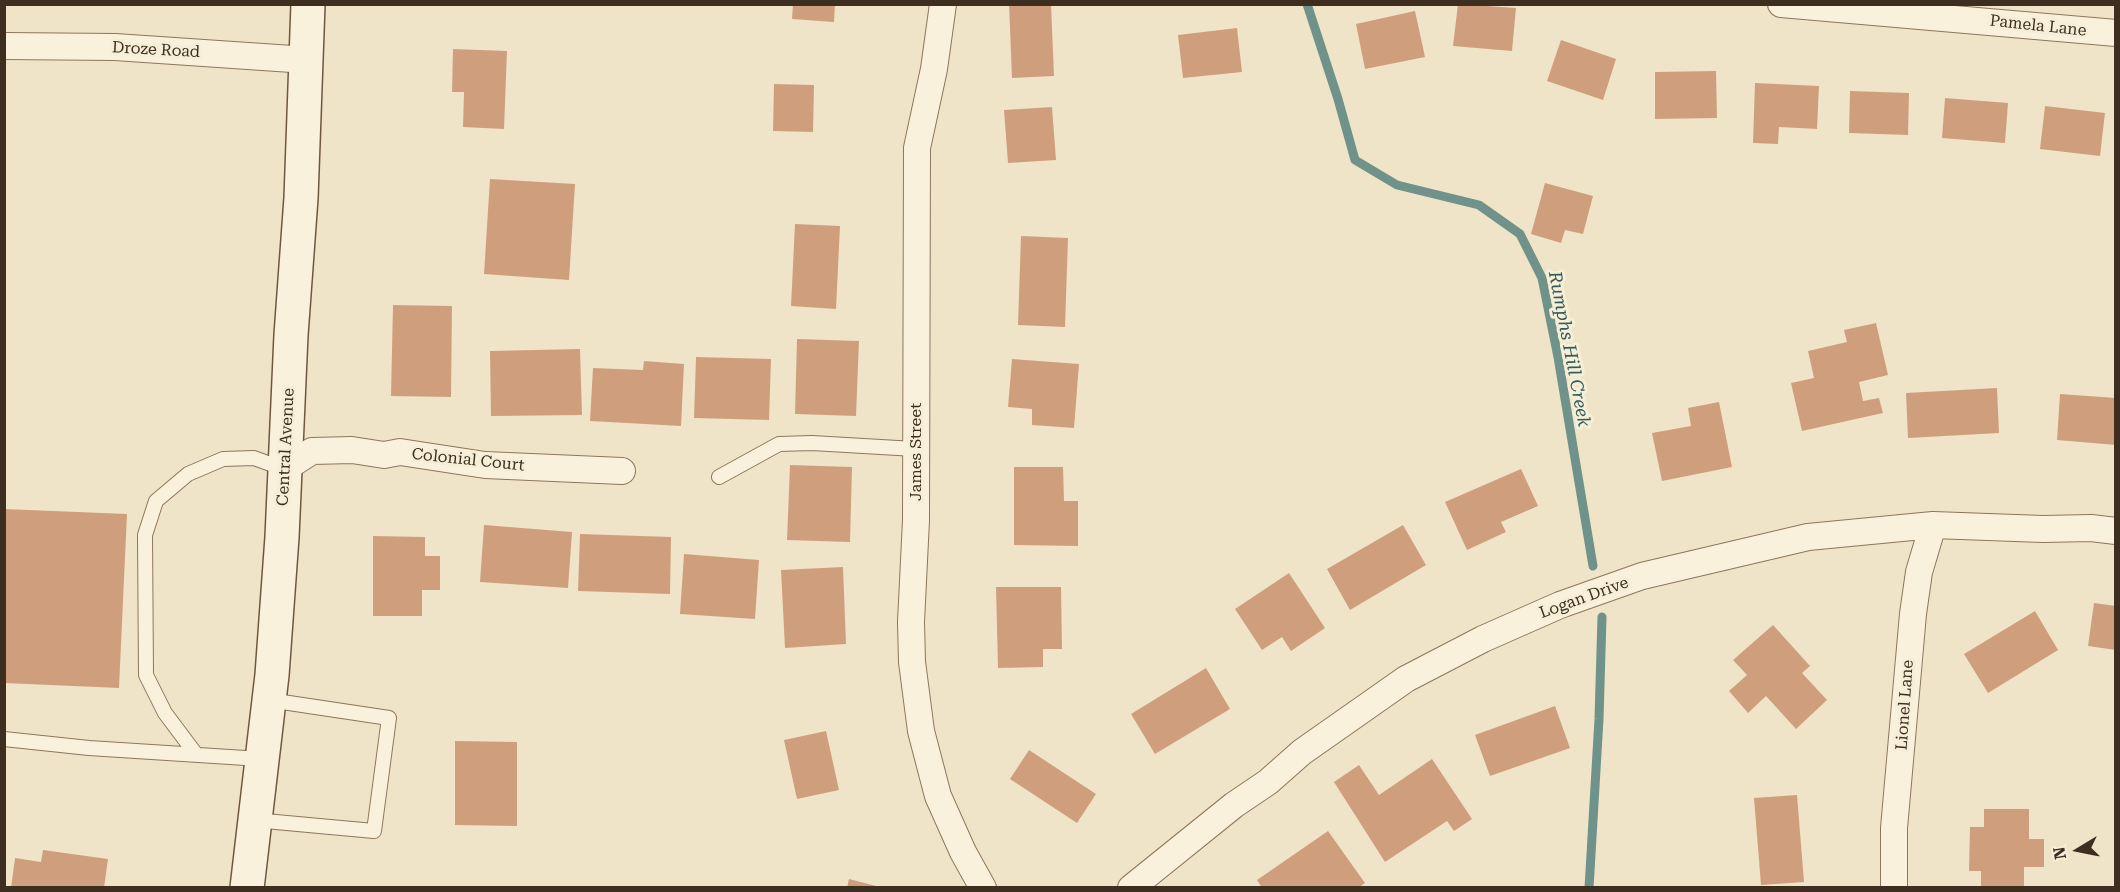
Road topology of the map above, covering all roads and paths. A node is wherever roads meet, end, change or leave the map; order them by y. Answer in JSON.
{"nodes":[{"id":1,"x":308,"y":4,"type":"edge"},
{"id":2,"x":943,"y":4,"type":"edge"},
{"id":3,"x":1781,"y":4,"type":"edge"},
{"id":4,"x":2115,"y":33,"type":"edge"},
{"id":5,"x":4,"y":46,"type":"edge"},
{"id":6,"x":306,"y":60,"type":"junction"},
{"id":7,"x":915,"y":449,"type":"junction"},
{"id":8,"x":284,"y":469,"type":"junction"},
{"id":9,"x":622,"y":471,"type":"dead end"},
{"id":10,"x":719,"y":477,"type":"dead end"},
{"id":11,"x":1933,"y":525,"type":"junction"},
{"id":12,"x":2115,"y":531,"type":"edge"},
{"id":13,"x":269,"y":700,"type":"junction"},
{"id":14,"x":4,"y":739,"type":"edge"},
{"id":15,"x":195,"y":753,"type":"junction"},
{"id":16,"x":261,"y":759,"type":"junction"},
{"id":17,"x":254,"y":820,"type":"junction"},
{"id":18,"x":247,"y":888,"type":"edge"},
{"id":19,"x":984,"y":888,"type":"edge"},
{"id":20,"x":1131,"y":888,"type":"edge"},
{"id":21,"x":1894,"y":888,"type":"edge"}],
"edges":[{"from":1,"to":6,"type":"street","name":"Central Avenue"},
{"from":2,"to":7,"type":"street","name":"James Street"},
{"from":3,"to":4,"type":"street","name":"Pamela Lane"},
{"from":5,"to":6,"type":"street","name":"Droze Road"},
{"from":6,"to":8,"type":"street","name":"Central Avenue"},
{"from":7,"to":10,"type":"lane"},
{"from":7,"to":19,"type":"street","name":"James Street"},
{"from":8,"to":9,"type":"street","name":"Colonial Court"},
{"from":8,"to":13,"type":"street","name":"Central Avenue"},
{"from":8,"to":15,"type":"lane"},
{"from":11,"to":12,"type":"street","name":"Logan Drive"},
{"from":11,"to":20,"type":"street","name":"Logan Drive"},
{"from":11,"to":21,"type":"street","name":"Lionel Lane"},
{"from":13,"to":16,"type":"street","name":"Central Avenue"},
{"from":13,"to":17,"type":"lane"},
{"from":14,"to":15,"type":"lane"},
{"from":15,"to":16,"type":"lane"},
{"from":16,"to":17,"type":"street","name":"Central Avenue"},
{"from":17,"to":18,"type":"street","name":"Central Avenue"}]}
